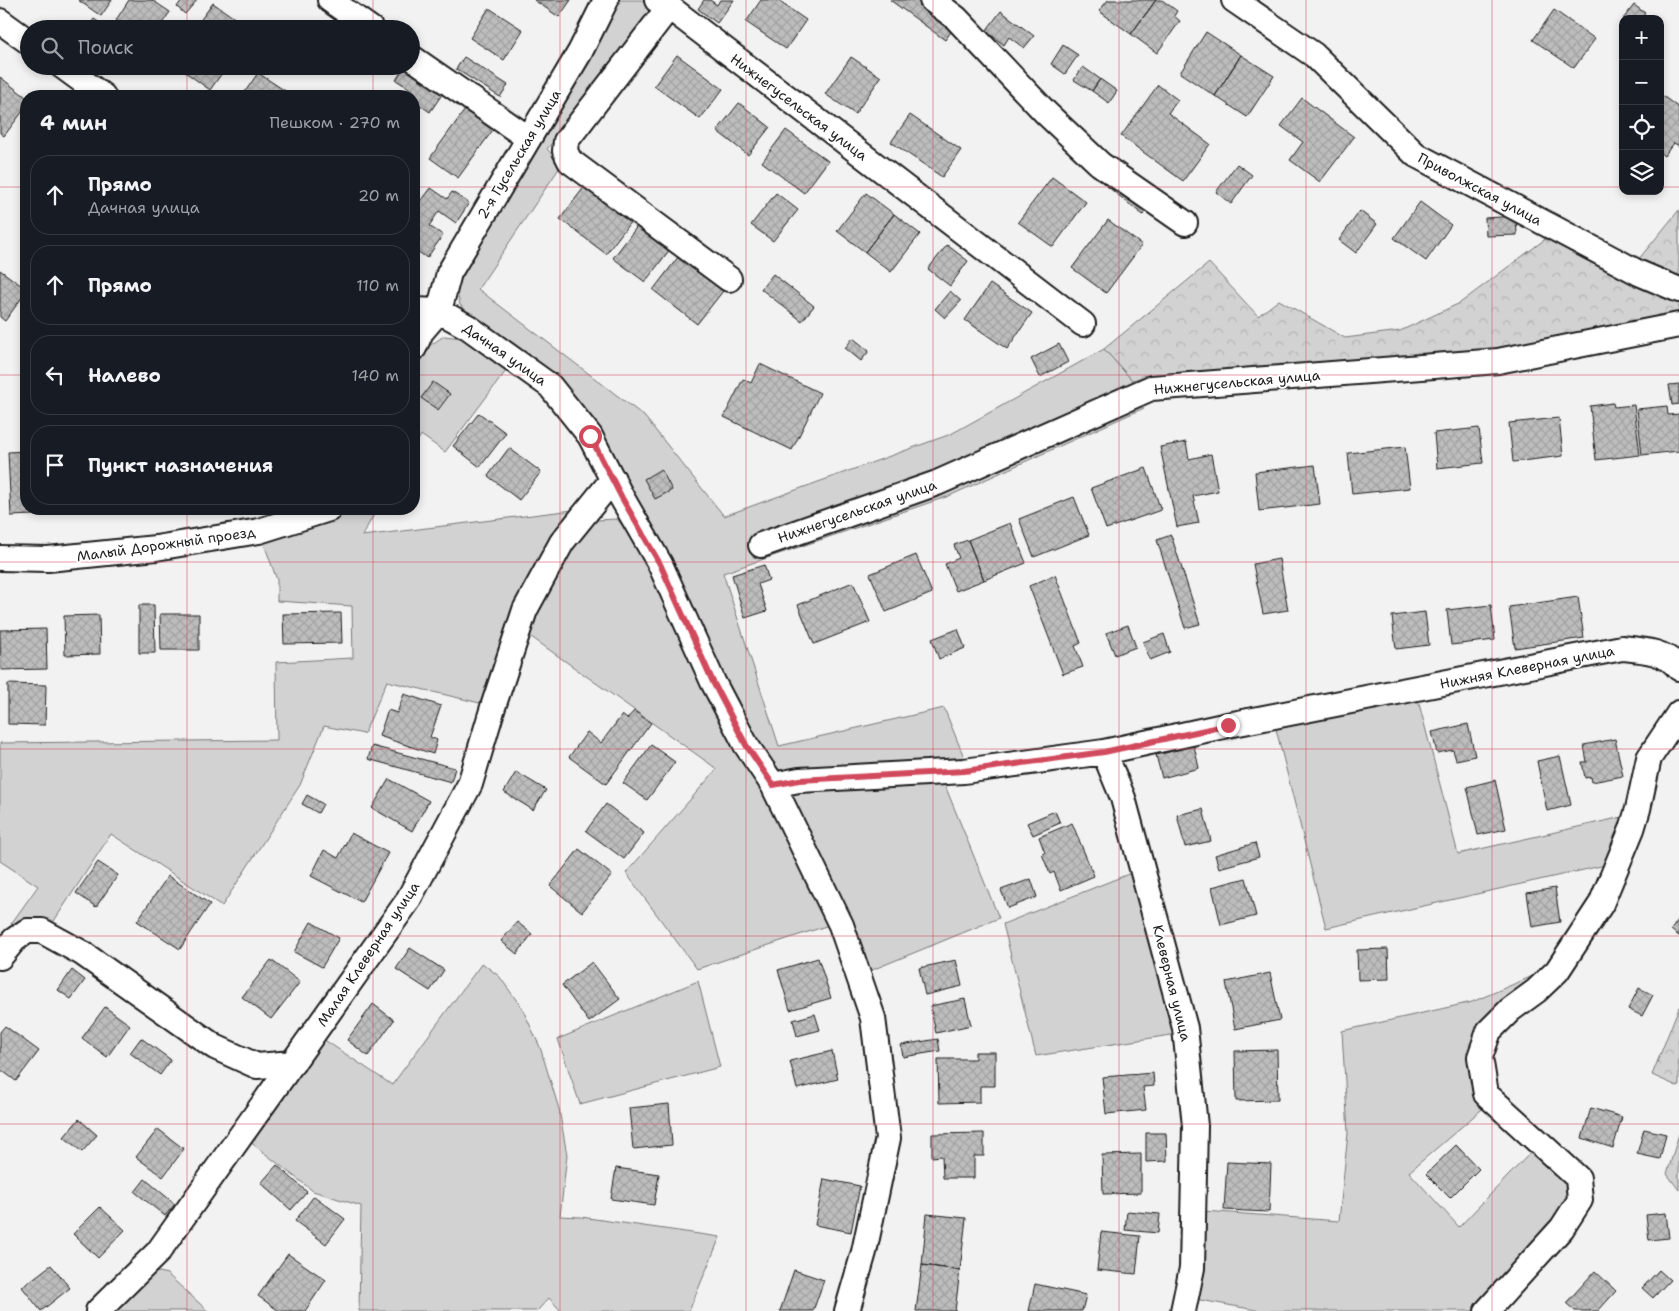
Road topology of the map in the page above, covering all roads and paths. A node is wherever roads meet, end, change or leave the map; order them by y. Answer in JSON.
{"nodes":[{"id":1,"x":330,"y":0,"type":"edge"},
{"id":2,"x":606,"y":0,"type":"edge"},
{"id":3,"x":932,"y":0,"type":"edge"},
{"id":4,"x":1234,"y":0,"type":"edge"},
{"id":5,"x":663,"y":4,"type":"edge"},
{"id":6,"x":358,"y":20,"type":"edge"},
{"id":7,"x":0,"y":21,"type":"edge"},
{"id":8,"x":20,"y":35,"type":"edge"},
{"id":9,"x":420,"y":63,"type":"edge"},
{"id":10,"x":74,"y":75,"type":"edge"},
{"id":11,"x":95,"y":90,"type":"edge"},
{"id":12,"x":528,"y":138,"type":"junction"},
{"id":13,"x":1185,"y":223,"type":"dead end"},
{"id":14,"x":729,"y":279,"type":"dead end"},
{"id":15,"x":1679,"y":290,"type":"edge"},
{"id":16,"x":420,"y":310,"type":"edge"},
{"id":17,"x":439,"y":311,"type":"junction"},
{"id":18,"x":1083,"y":324,"type":"dead end"},
{"id":19,"x":1679,"y":325,"type":"edge"},
{"id":20,"x":420,"y":336,"type":"edge"},
{"id":21,"x":613,"y":479,"type":"junction"},
{"id":22,"x":311,"y":515,"type":"edge"},
{"id":23,"x":761,"y":544,"type":"dead end"},
{"id":24,"x":0,"y":558,"type":"edge"},
{"id":25,"x":1679,"y":668,"type":"edge"},
{"id":26,"x":1679,"y":713,"type":"edge"},
{"id":27,"x":1104,"y":752,"type":"junction"},
{"id":28,"x":773,"y":785,"type":"junction"},
{"id":29,"x":0,"y":957,"type":"edge"},
{"id":30,"x":293,"y":1063,"type":"junction"},
{"id":31,"x":98,"y":1311,"type":"edge"},
{"id":32,"x":847,"y":1311,"type":"edge"},
{"id":33,"x":1183,"y":1311,"type":"edge"},
{"id":34,"x":1488,"y":1311,"type":"edge"}],
"edges":[{"from":1,"to":6,"type":"street"},
{"from":2,"to":12,"type":"street","name":"2-я Гусельская улица"},
{"from":3,"to":13,"type":"street"},
{"from":4,"to":15,"type":"street","name":"Приволжская улица"},
{"from":5,"to":14,"type":"street"},
{"from":5,"to":18,"type":"street","name":"Нижнегусельская улица"},
{"from":7,"to":8,"type":"street"},
{"from":9,"to":12,"type":"street"},
{"from":10,"to":11,"type":"street"},
{"from":12,"to":17,"type":"street","name":"2-я Гусельская улица"},
{"from":16,"to":17,"type":"street"},
{"from":17,"to":20,"type":"street"},
{"from":17,"to":21,"type":"street","name":"Дачная улица"},
{"from":19,"to":23,"type":"street","name":"Нижнегусельская улица"},
{"from":21,"to":28,"type":"street","name":"Дачная улица"},
{"from":21,"to":30,"type":"street","name":"Малая Клеверная улица"},
{"from":22,"to":24,"type":"street","name":"Малый Дорожный проезд"},
{"from":25,"to":27,"type":"street","name":"Нижняя Клеверная улица"},
{"from":26,"to":34,"type":"street"},
{"from":27,"to":28,"type":"street","name":"Нижняя Клеверная улица"},
{"from":27,"to":33,"type":"street","name":"Клеверная улица"},
{"from":28,"to":32,"type":"street","name":"Дачная улица"},
{"from":29,"to":30,"type":"street"},
{"from":30,"to":31,"type":"street","name":"Малая Клеверная улица"}]}
